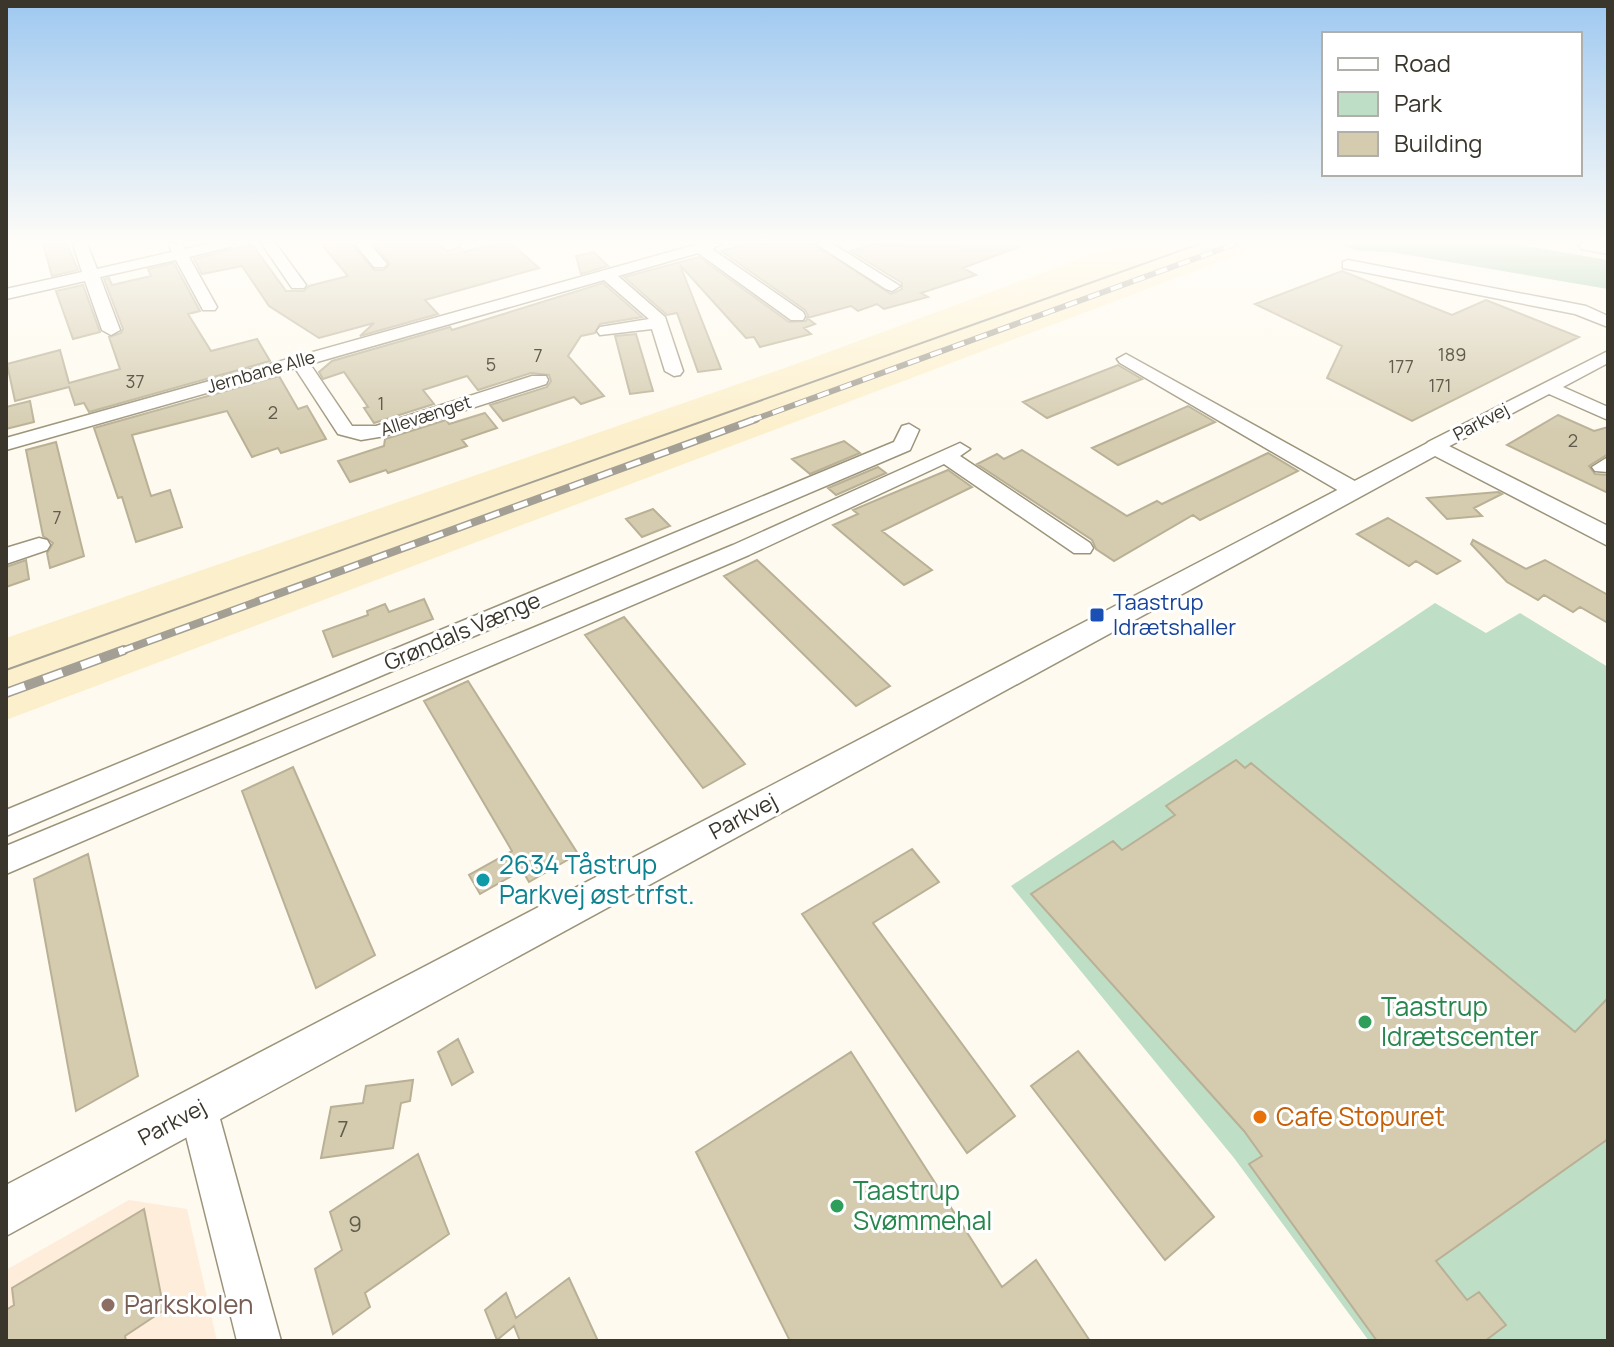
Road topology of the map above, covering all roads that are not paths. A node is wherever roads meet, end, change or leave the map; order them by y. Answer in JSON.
{"nodes":[{"id":1,"x":103,"y":307,"type":"edge"},
{"id":2,"x":490,"y":307,"type":"edge"},
{"id":3,"x":645,"y":307,"type":"edge"},
{"id":4,"x":785,"y":307,"type":"edge"},
{"id":5,"x":1565,"y":307,"type":"edge"},
{"id":6,"x":797,"y":316,"type":"dead end"},
{"id":7,"x":1608,"y":322,"type":"edge"},
{"id":8,"x":658,"y":323,"type":"junction"},
{"id":9,"x":111,"y":330,"type":"dead end"},
{"id":10,"x":606,"y":331,"type":"dead end"},
{"id":11,"x":1608,"y":356,"type":"edge"},
{"id":12,"x":1126,"y":359,"type":"dead end"},
{"id":13,"x":299,"y":361,"type":"junction"},
{"id":14,"x":674,"y":371,"type":"dead end"},
{"id":15,"x":539,"y":380,"type":"dead end"},
{"id":16,"x":1548,"y":387,"type":"junction"},
{"id":17,"x":1608,"y":414,"type":"edge"},
{"id":18,"x":909,"y":430,"type":"dead end"},
{"id":19,"x":6,"y":444,"type":"edge"},
{"id":20,"x":1435,"y":446,"type":"junction"},
{"id":21,"x":1354,"y":490,"type":"junction"},
{"id":22,"x":1608,"y":537,"type":"edge"},
{"id":23,"x":39,"y":545,"type":"dead end"},
{"id":24,"x":1082,"y":548,"type":"dead end"},
{"id":25,"x":6,"y":556,"type":"edge"},
{"id":26,"x":6,"y":823,"type":"edge"},
{"id":27,"x":6,"y":860,"type":"edge"},
{"id":28,"x":198,"y":1108,"type":"junction"},
{"id":29,"x":6,"y":1211,"type":"edge"},
{"id":30,"x":259,"y":1341,"type":"edge"}],
"edges":[{"from":1,"to":9,"type":"street"},
{"from":2,"to":13,"type":"street","name":"Jernbane Alle"},
{"from":3,"to":8,"type":"street"},
{"from":4,"to":6,"type":"street","name":"Jernbane Alle"},
{"from":5,"to":7,"type":"street"},
{"from":8,"to":10,"type":"street"},
{"from":8,"to":14,"type":"street"},
{"from":11,"to":16,"type":"street","name":"Parkvej"},
{"from":12,"to":21,"type":"street"},
{"from":13,"to":15,"type":"street","name":"Allevænget"},
{"from":13,"to":19,"type":"street","name":"Jernbane Alle"},
{"from":16,"to":17,"type":"street"},
{"from":16,"to":20,"type":"street","name":"Parkvej"},
{"from":18,"to":26,"type":"street","name":"Grøndals Vænge"},
{"from":20,"to":21,"type":"street","name":"Parkvej"},
{"from":20,"to":22,"type":"street"},
{"from":21,"to":28,"type":"street","name":"Parkvej"},
{"from":23,"to":25,"type":"street"},
{"from":24,"to":27,"type":"street"},
{"from":28,"to":29,"type":"street","name":"Parkvej"},
{"from":28,"to":30,"type":"street"}]}
